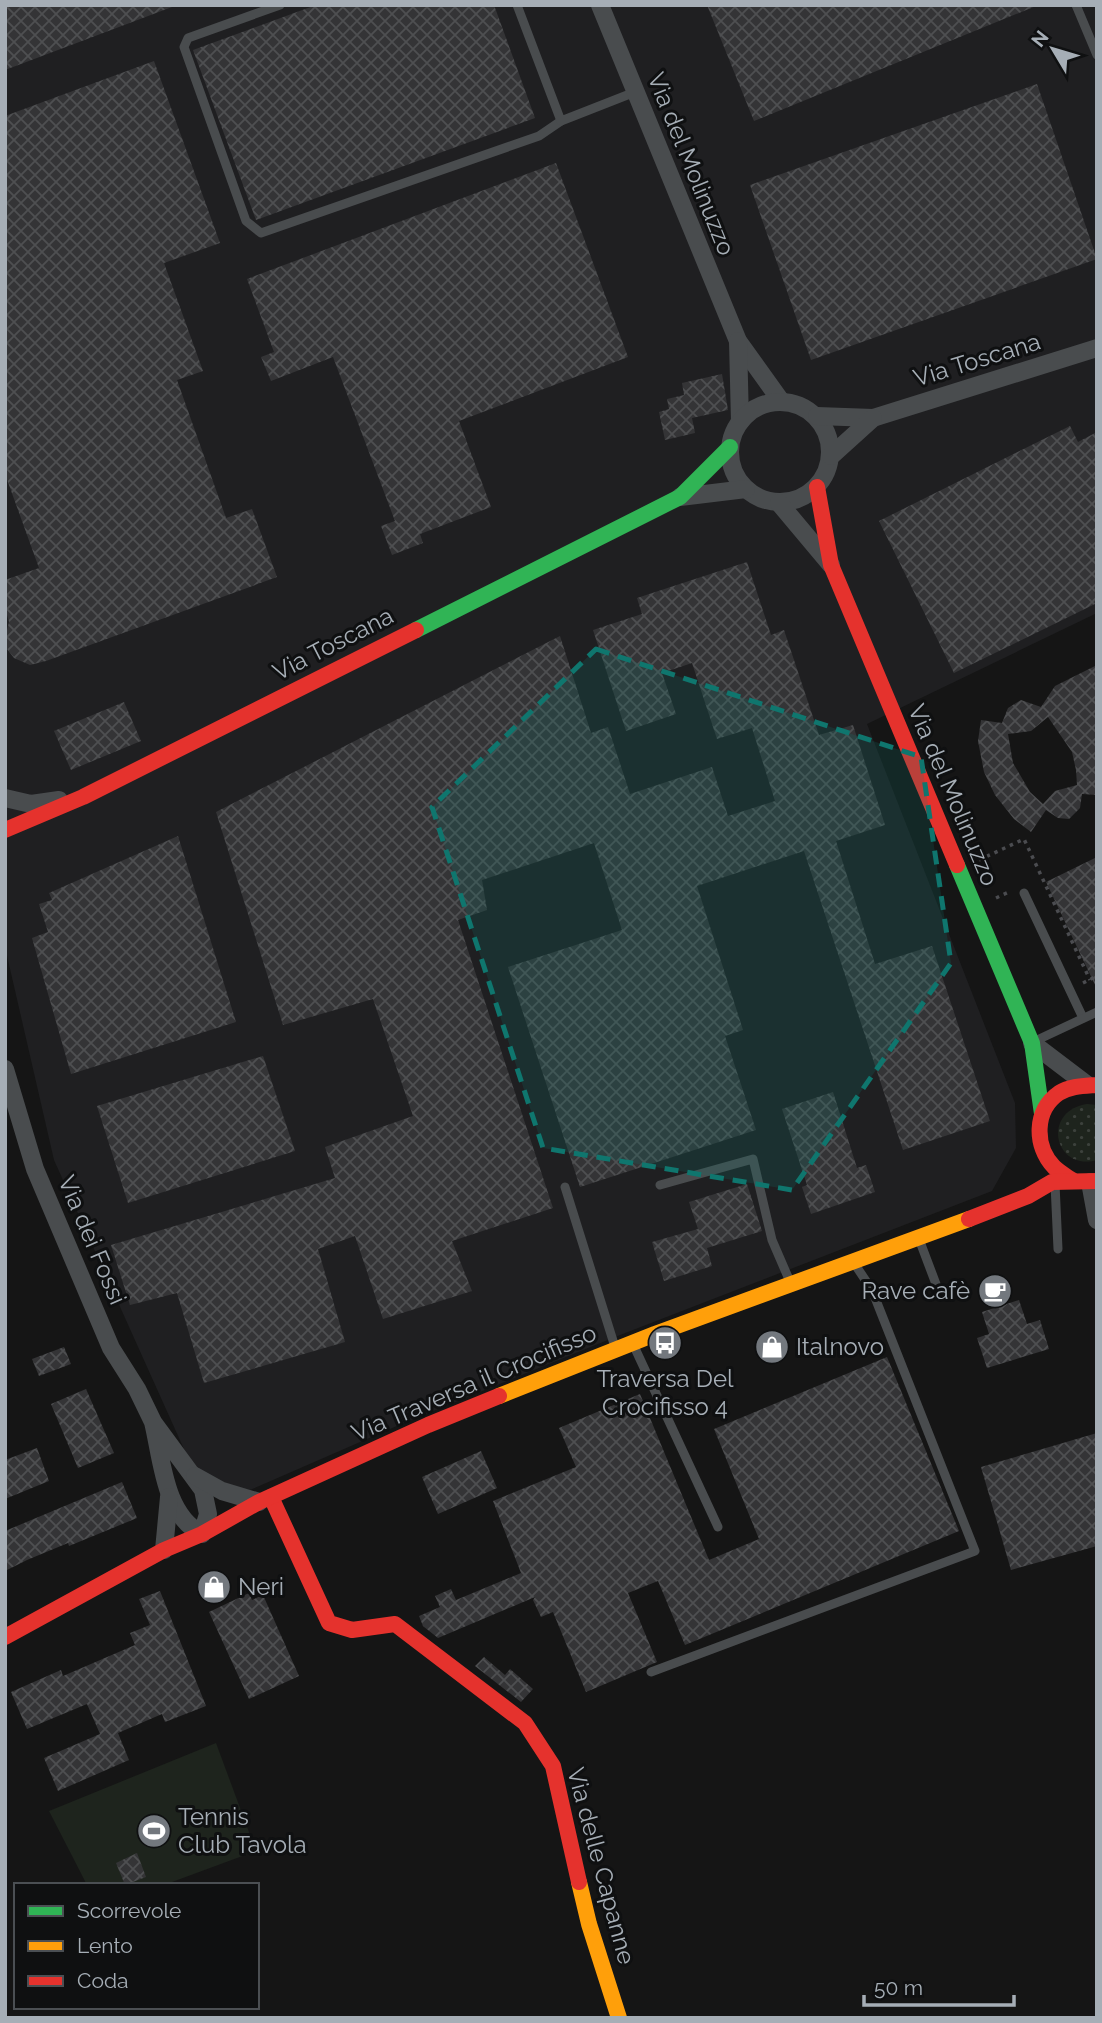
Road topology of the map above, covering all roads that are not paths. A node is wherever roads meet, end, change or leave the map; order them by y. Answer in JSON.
{"nodes":[{"id":1,"x":280,"y":5,"type":"edge"},
{"id":2,"x":517,"y":5,"type":"edge"},
{"id":3,"x":600,"y":5,"type":"edge"},
{"id":4,"x":1076,"y":5,"type":"edge"},
{"id":5,"x":1097,"y":55,"type":"edge"},
{"id":6,"x":635,"y":92,"type":"junction"},
{"id":7,"x":561,"y":121,"type":"junction"},
{"id":8,"x":738,"y":341,"type":"junction"},
{"id":9,"x":1097,"y":348,"type":"edge"},
{"id":10,"x":781,"y":401,"type":"junction"},
{"id":11,"x":817,"y":416,"type":"junction"},
{"id":12,"x":873,"y":418,"type":"junction"},
{"id":13,"x":740,"y":422,"type":"junction"},
{"id":14,"x":730,"y":447,"type":"junction"},
{"id":15,"x":831,"y":456,"type":"junction"},
{"id":16,"x":817,"y":487,"type":"junction"},
{"id":17,"x":746,"y":489,"type":"junction"},
{"id":18,"x":680,"y":497,"type":"junction"},
{"id":19,"x":779,"y":503,"type":"junction"},
{"id":20,"x":831,"y":565,"type":"junction"},
{"id":21,"x":83,"y":797,"type":"junction"},
{"id":22,"x":5,"y":798,"type":"edge"},
{"id":23,"x":12,"y":827,"type":"edge"},
{"id":24,"x":5,"y":843,"type":"edge"},
{"id":25,"x":1023,"y":890,"type":"road end"},
{"id":26,"x":1097,"y":1012,"type":"edge"},
{"id":27,"x":1083,"y":1018,"type":"junction"},
{"id":28,"x":1032,"y":1042,"type":"junction"},
{"id":29,"x":5,"y":1069,"type":"edge"},
{"id":30,"x":1091,"y":1085,"type":"edge"},
{"id":31,"x":1042,"y":1114,"type":"junction"},
{"id":32,"x":1037,"y":1169,"type":"junction"},
{"id":33,"x":1087,"y":1181,"type":"edge"},
{"id":34,"x":1055,"y":1182,"type":"junction"},
{"id":35,"x":660,"y":1185,"type":"dead end"},
{"id":36,"x":565,"y":1187,"type":"dead end"},
{"id":37,"x":981,"y":1215,"type":"junction"},
{"id":38,"x":1097,"y":1220,"type":"edge"},
{"id":39,"x":918,"y":1238,"type":"junction"},
{"id":40,"x":1058,"y":1248,"type":"dead end"},
{"id":41,"x":853,"y":1261,"type":"junction"},
{"id":42,"x":792,"y":1285,"type":"junction"},
{"id":43,"x":939,"y":1292,"type":"dead end"},
{"id":44,"x":632,"y":1342,"type":"junction"},
{"id":45,"x":616,"y":1349,"type":"junction"},
{"id":46,"x":153,"y":1422,"type":"junction"},
{"id":47,"x":193,"y":1475,"type":"junction"},
{"id":48,"x":170,"y":1494,"type":"junction"},
{"id":49,"x":265,"y":1500,"type":"junction"},
{"id":50,"x":718,"y":1527,"type":"dead end"},
{"id":51,"x":202,"y":1534,"type":"junction"},
{"id":52,"x":164,"y":1550,"type":"junction"},
{"id":53,"x":5,"y":1637,"type":"edge"},
{"id":54,"x":651,"y":1672,"type":"dead end"},
{"id":55,"x":619,"y":2018,"type":"edge"}],
"edges":[{"from":1,"to":7,"type":"lane"},
{"from":2,"to":7,"type":"lane"},
{"from":3,"to":6,"type":"street","name":"Via del Molinuzzo"},
{"from":4,"to":5,"type":"lane"},
{"from":6,"to":7,"type":"lane"},
{"from":6,"to":8,"type":"street","name":"Via del Molinuzzo"},
{"from":8,"to":10,"type":"street","name":"Via del Molinuzzo"},
{"from":8,"to":13,"type":"street","name":"Via del Molinuzzo"},
{"from":9,"to":12,"type":"street","name":"Via Toscana"},
{"from":10,"to":11,"type":"street"},
{"from":10,"to":13,"type":"street"},
{"from":11,"to":12,"type":"street","name":"Via Toscana"},
{"from":11,"to":15,"type":"street"},
{"from":12,"to":15,"type":"street","name":"Via Toscana"},
{"from":13,"to":14,"type":"street"},
{"from":14,"to":17,"type":"street"},
{"from":14,"to":18,"type":"street","name":"Via Toscana"},
{"from":15,"to":16,"type":"street"},
{"from":16,"to":19,"type":"street"},
{"from":16,"to":20,"type":"street","name":"Via del Molinuzzo"},
{"from":17,"to":18,"type":"street","name":"Via Toscana"},
{"from":17,"to":19,"type":"street"},
{"from":18,"to":21,"type":"street","name":"Via Toscana"},
{"from":19,"to":20,"type":"street","name":"Via del Molinuzzo"},
{"from":20,"to":28,"type":"street","name":"Via del Molinuzzo"},
{"from":21,"to":22,"type":"street"},
{"from":21,"to":23,"type":"street","name":"Via Toscana"},
{"from":23,"to":24,"type":"street"},
{"from":25,"to":27,"type":"lane"},
{"from":26,"to":27,"type":"lane"},
{"from":27,"to":28,"type":"lane"},
{"from":28,"to":30,"type":"street","name":"Via del Molinuzzo"},
{"from":28,"to":31,"type":"street","name":"Via del Molinuzzo"},
{"from":29,"to":46,"type":"street","name":"Via dei Fossi"},
{"from":30,"to":31,"type":"street"},
{"from":31,"to":32,"type":"street"},
{"from":32,"to":33,"type":"street"},
{"from":32,"to":37,"type":"street","name":"Via Traversa il Crocifisso"},
{"from":33,"to":34,"type":"street","name":"Via Traversa il Crocifisso"},
{"from":33,"to":38,"type":"street"},
{"from":34,"to":37,"type":"street","name":"Via Traversa il Crocifisso"},
{"from":34,"to":40,"type":"lane"},
{"from":35,"to":42,"type":"lane"},
{"from":36,"to":45,"type":"lane"},
{"from":37,"to":39,"type":"street","name":"Via Traversa il Crocifisso"},
{"from":39,"to":41,"type":"street","name":"Via Traversa il Crocifisso"},
{"from":39,"to":43,"type":"lane"},
{"from":41,"to":42,"type":"street","name":"Via Traversa il Crocifisso"},
{"from":41,"to":54,"type":"lane"},
{"from":42,"to":44,"type":"street","name":"Via Traversa il Crocifisso"},
{"from":44,"to":45,"type":"street","name":"Via Traversa il Crocifisso"},
{"from":44,"to":50,"type":"lane"},
{"from":45,"to":49,"type":"street","name":"Via Traversa il Crocifisso"},
{"from":46,"to":47,"type":"street","name":"Via dei Fossi"},
{"from":46,"to":48,"type":"street","name":"Via dei Fossi"},
{"from":47,"to":49,"type":"street","name":"Via dei Fossi"},
{"from":47,"to":51,"type":"street","name":"Via dei Fossi"},
{"from":48,"to":51,"type":"street","name":"Via dei Fossi"},
{"from":48,"to":52,"type":"street","name":"Via dei Fossi"},
{"from":49,"to":51,"type":"street","name":"Via Traversa il Crocifisso"},
{"from":49,"to":55,"type":"street","name":"Via delle Capanne"},
{"from":51,"to":52,"type":"street","name":"Via Traversa il Crocifisso"},
{"from":52,"to":53,"type":"street","name":"Via Traversa il Crocifisso"}]}
